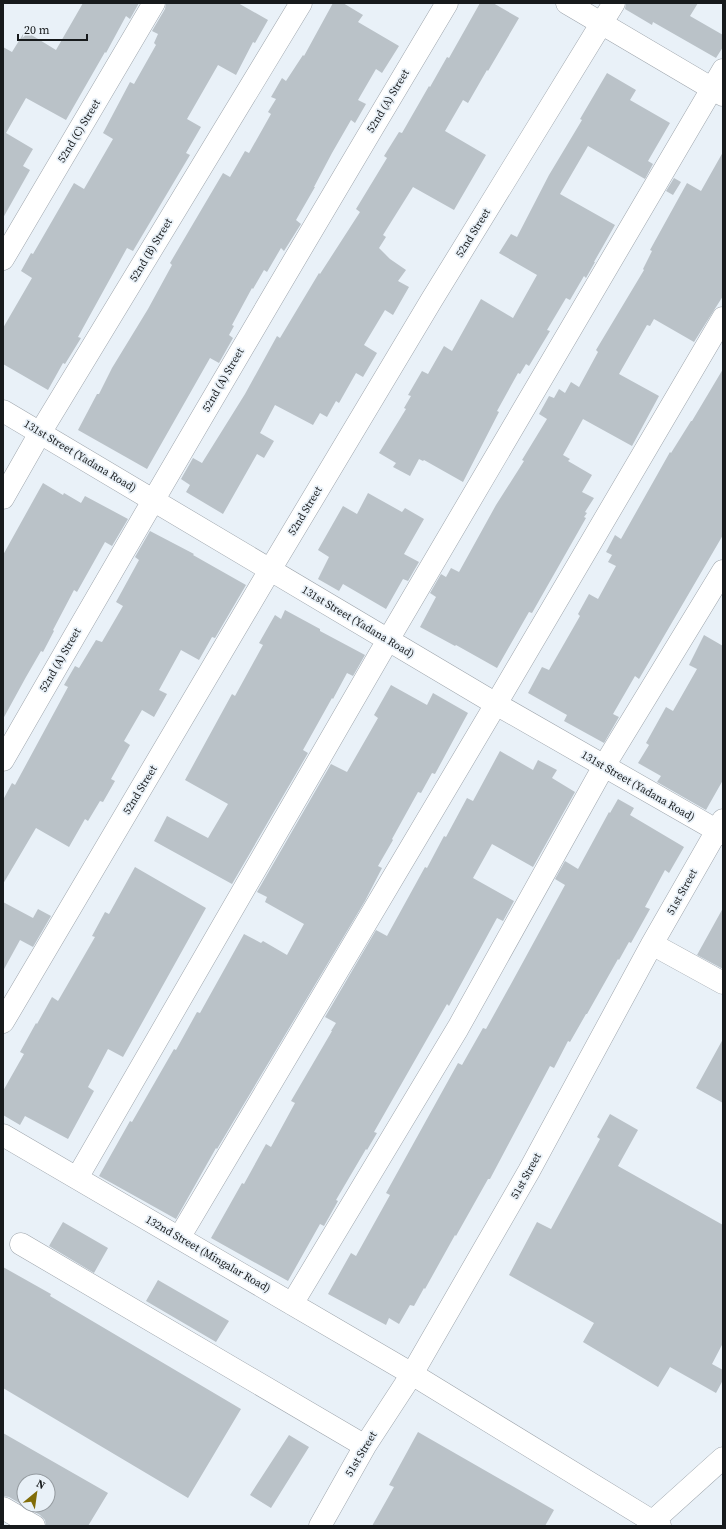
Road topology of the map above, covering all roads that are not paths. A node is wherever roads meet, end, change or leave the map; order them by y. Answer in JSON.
{"nodes":[{"id":1,"x":154,"y":3,"type":"edge"},
{"id":2,"x":301,"y":3,"type":"edge"},
{"id":3,"x":447,"y":3,"type":"edge"},
{"id":4,"x":567,"y":3,"type":"edge"},
{"id":5,"x":614,"y":3,"type":"edge"},
{"id":6,"x":602,"y":24,"type":"junction"},
{"id":7,"x":723,"y":70,"type":"edge"},
{"id":8,"x":718,"y":92,"type":"edge"},
{"id":9,"x":3,"y":259,"type":"edge"},
{"id":10,"x":723,"y":318,"type":"edge"},
{"id":11,"x":3,"y":410,"type":"edge"},
{"id":12,"x":40,"y":433,"type":"junction"},
{"id":13,"x":3,"y":498,"type":"edge"},
{"id":14,"x":152,"y":500,"type":"junction"},
{"id":15,"x":270,"y":570,"type":"junction"},
{"id":16,"x":723,"y":571,"type":"edge"},
{"id":17,"x":388,"y":640,"type":"junction"},
{"id":18,"x":496,"y":704,"type":"junction"},
{"id":19,"x":3,"y":760,"type":"edge"},
{"id":20,"x":604,"y":766,"type":"junction"},
{"id":21,"x":721,"y":828,"type":"edge"},
{"id":22,"x":652,"y":944,"type":"junction"},
{"id":23,"x":723,"y":983,"type":"edge"},
{"id":24,"x":3,"y":1022,"type":"edge"},
{"id":25,"x":3,"y":1135,"type":"edge"},
{"id":26,"x":77,"y":1178,"type":"junction"},
{"id":27,"x":179,"y":1238,"type":"junction"},
{"id":28,"x":21,"y":1244,"type":"dead end"},
{"id":29,"x":292,"y":1304,"type":"junction"},
{"id":30,"x":412,"y":1374,"type":"junction"},
{"id":31,"x":366,"y":1446,"type":"junction"},
{"id":32,"x":723,"y":1458,"type":"edge"},
{"id":33,"x":3,"y":1508,"type":"edge"},
{"id":34,"x":656,"y":1524,"type":"edge"},
{"id":35,"x":34,"y":1526,"type":"edge"},
{"id":36,"x":320,"y":1526,"type":"edge"}],
"edges":[{"from":1,"to":9,"type":"street","name":"52nd (C) Street"},
{"from":2,"to":12,"type":"street","name":"52nd (B) Street"},
{"from":3,"to":14,"type":"street","name":"52nd (A) Street"},
{"from":4,"to":6,"type":"street"},
{"from":5,"to":6,"type":"street","name":"52nd Street"},
{"from":6,"to":8,"type":"street"},
{"from":6,"to":15,"type":"street","name":"52nd Street"},
{"from":7,"to":8,"type":"street"},
{"from":8,"to":17,"type":"street"},
{"from":10,"to":18,"type":"street"},
{"from":11,"to":12,"type":"street","name":"131st Street (Yadana Road)"},
{"from":12,"to":13,"type":"street","name":"52nd (B) Street"},
{"from":12,"to":14,"type":"street","name":"131st Street (Yadana Road)"},
{"from":14,"to":15,"type":"street","name":"131st Street (Yadana Road)"},
{"from":14,"to":19,"type":"street","name":"52nd (A) Street"},
{"from":15,"to":17,"type":"street","name":"131st Street (Yadana Road)"},
{"from":15,"to":24,"type":"street","name":"52nd Street"},
{"from":16,"to":20,"type":"street"},
{"from":17,"to":18,"type":"street","name":"131st Street (Yadana Road)"},
{"from":17,"to":26,"type":"street"},
{"from":18,"to":20,"type":"street","name":"131st Street (Yadana Road)"},
{"from":18,"to":27,"type":"street"},
{"from":20,"to":21,"type":"street","name":"131st Street (Yadana Road)"},
{"from":20,"to":29,"type":"street"},
{"from":21,"to":22,"type":"street","name":"51st Street"},
{"from":22,"to":23,"type":"street"},
{"from":22,"to":30,"type":"street","name":"51st Street"},
{"from":25,"to":26,"type":"street","name":"132nd Street (Mingalar Road)"},
{"from":26,"to":27,"type":"street","name":"132nd Street (Mingalar Road)"},
{"from":27,"to":29,"type":"street","name":"132nd Street (Mingalar Road)"},
{"from":28,"to":31,"type":"street"},
{"from":29,"to":30,"type":"street","name":"132nd Street (Mingalar Road)"},
{"from":30,"to":31,"type":"street","name":"51st Street"},
{"from":30,"to":34,"type":"street","name":"132nd Street (Mingalar Road)"},
{"from":31,"to":36,"type":"street","name":"51st Street"},
{"from":32,"to":34,"type":"street"},
{"from":33,"to":35,"type":"street"}]}
